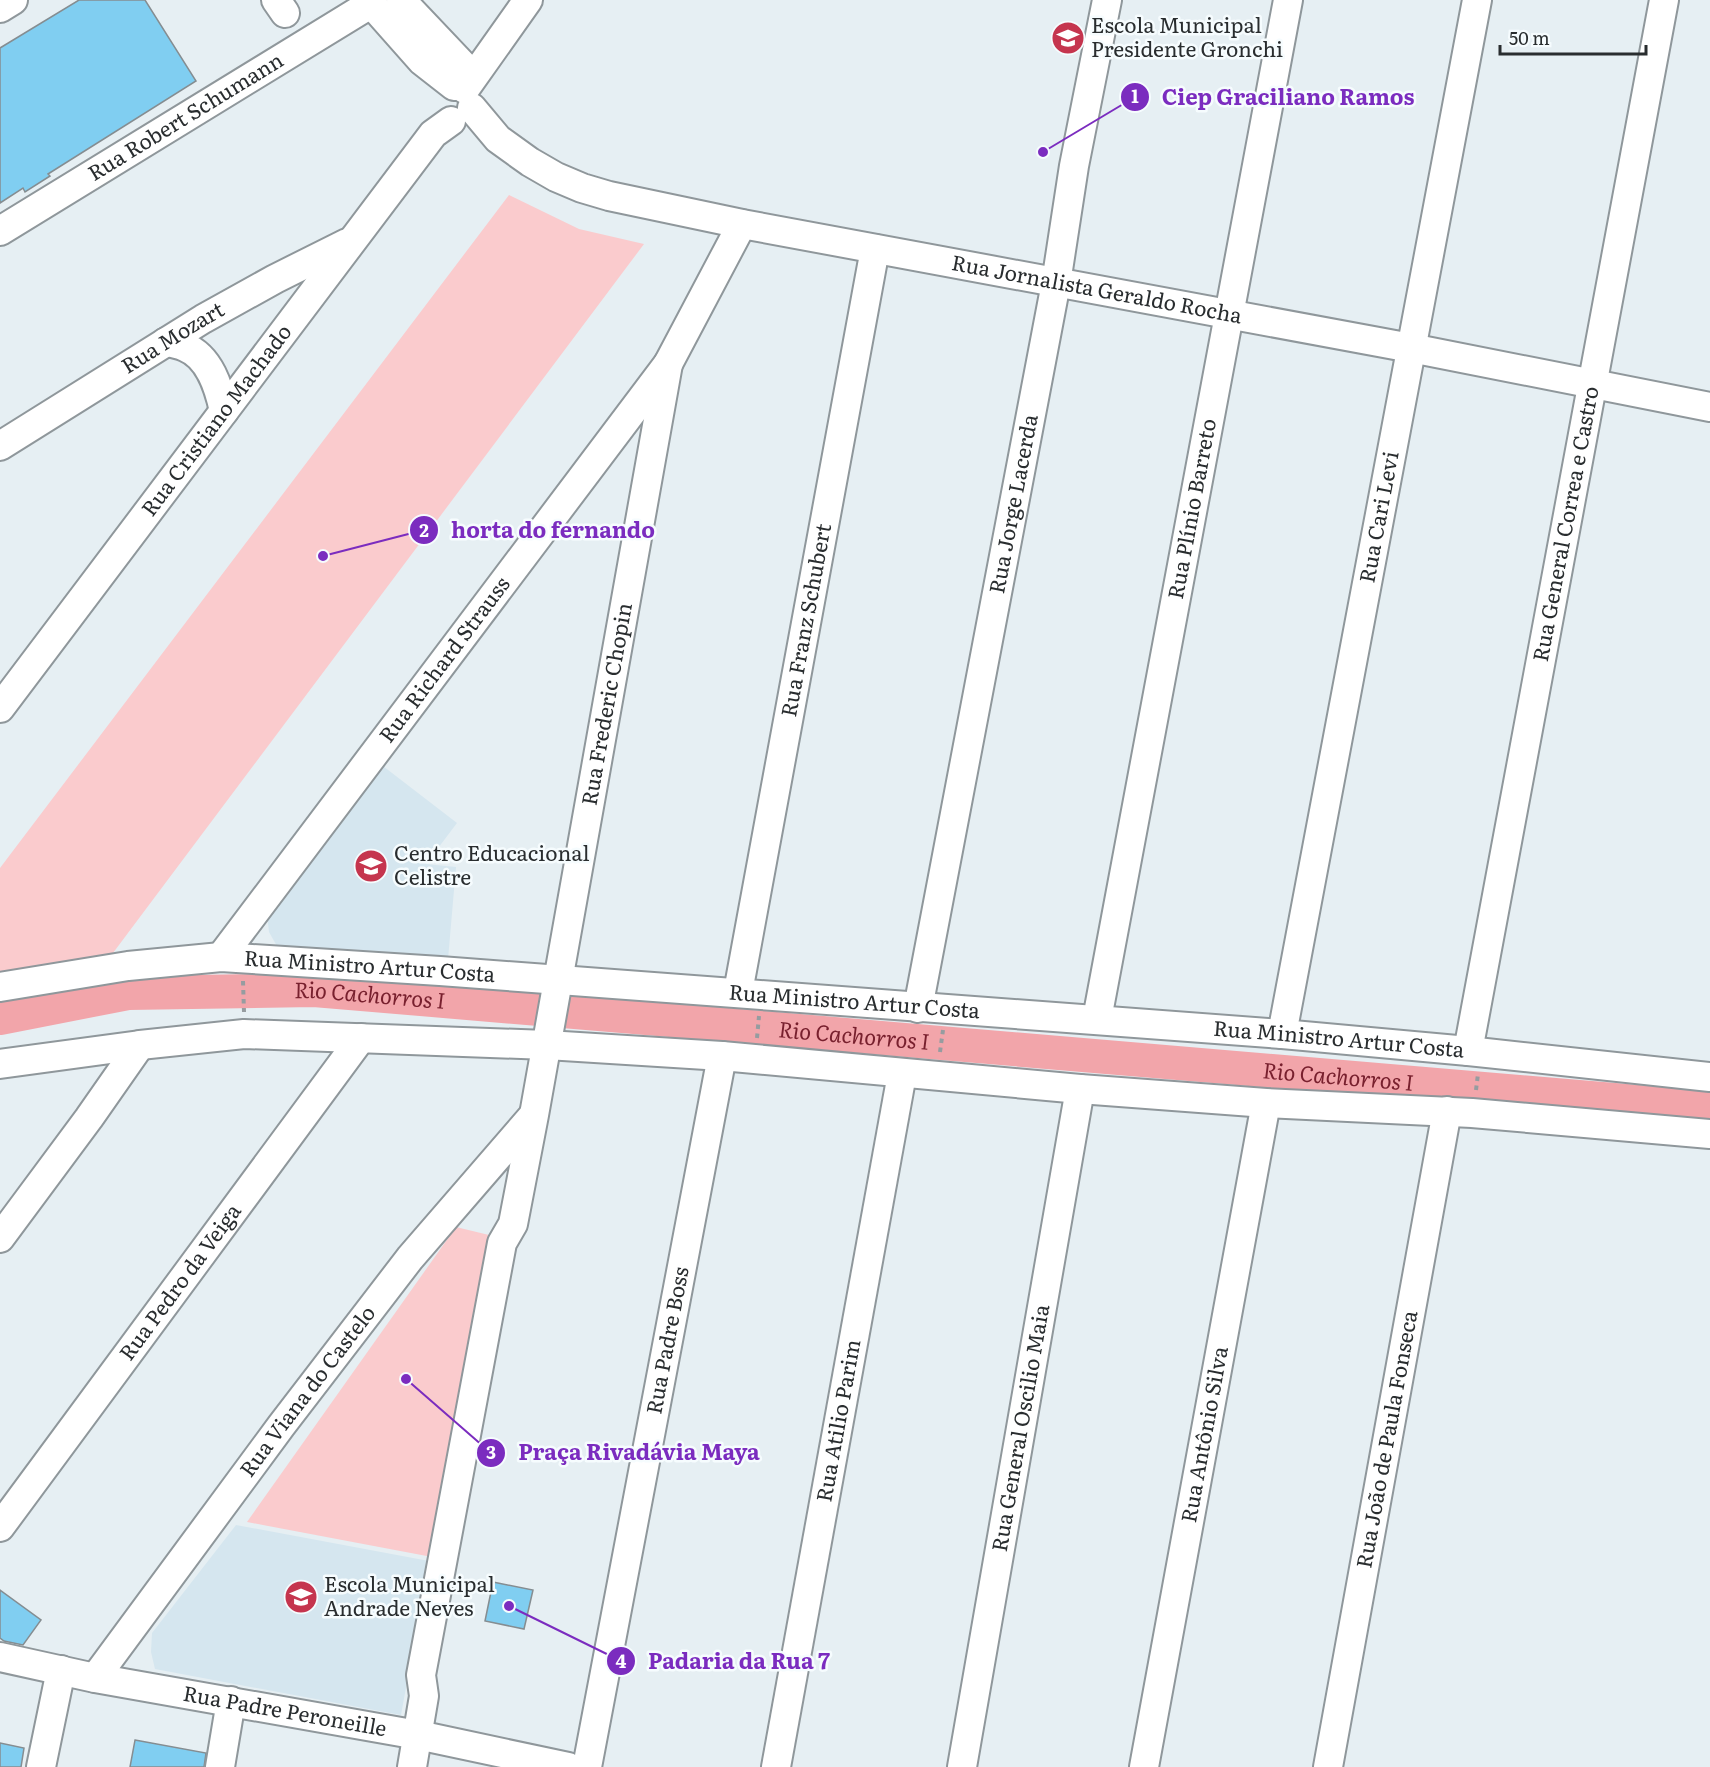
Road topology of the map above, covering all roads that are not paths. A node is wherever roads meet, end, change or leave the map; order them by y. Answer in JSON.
{"nodes":[{"id":1,"x":13,"y":0,"type":"edge"},
{"id":2,"x":401,"y":0,"type":"edge"},
{"id":3,"x":528,"y":0,"type":"edge"},
{"id":4,"x":1107,"y":0,"type":"edge"},
{"id":5,"x":1288,"y":0,"type":"edge"},
{"id":6,"x":1477,"y":0,"type":"edge"},
{"id":7,"x":1664,"y":0,"type":"edge"},
{"id":8,"x":370,"y":2,"type":"edge"},
{"id":9,"x":0,"y":8,"type":"edge"},
{"id":10,"x":454,"y":105,"type":"junction"},
{"id":11,"x":742,"y":224,"type":"junction"},
{"id":12,"x":0,"y":231,"type":"edge"},
{"id":13,"x":352,"y":240,"type":"junction"},
{"id":14,"x":875,"y":249,"type":"junction"},
{"id":15,"x":1056,"y":283,"type":"junction"},
{"id":16,"x":1230,"y":315,"type":"junction"},
{"id":17,"x":166,"y":342,"type":"junction"},
{"id":18,"x":1411,"y":348,"type":"junction"},
{"id":19,"x":668,"y":364,"type":"junction"},
{"id":20,"x":1592,"y":383,"type":"junction"},
{"id":21,"x":1710,"y":406,"type":"edge"},
{"id":22,"x":224,"y":411,"type":"junction"},
{"id":23,"x":0,"y":446,"type":"edge"},
{"id":24,"x":0,"y":708,"type":"edge"},
{"id":25,"x":257,"y":909,"type":"junction"},
{"id":26,"x":221,"y":957,"type":"junction"},
{"id":27,"x":279,"y":960,"type":"junction"},
{"id":28,"x":0,"y":987,"type":"edge"},
{"id":29,"x":557,"y":988,"type":"junction"},
{"id":30,"x":749,"y":1000,"type":"junction"},
{"id":31,"x":918,"y":1008,"type":"junction"},
{"id":32,"x":1097,"y":1019,"type":"junction"},
{"id":33,"x":1282,"y":1034,"type":"junction"},
{"id":34,"x":548,"y":1036,"type":"junction"},
{"id":35,"x":361,"y":1038,"type":"junction"},
{"id":36,"x":140,"y":1045,"type":"junction"},
{"id":37,"x":722,"y":1056,"type":"junction"},
{"id":38,"x":1474,"y":1058,"type":"junction"},
{"id":39,"x":0,"y":1065,"type":"edge"},
{"id":40,"x":902,"y":1074,"type":"junction"},
{"id":41,"x":1710,"y":1077,"type":"edge"},
{"id":42,"x":1080,"y":1089,"type":"junction"},
{"id":43,"x":1266,"y":1103,"type":"junction"},
{"id":44,"x":1447,"y":1111,"type":"junction"},
{"id":45,"x":534,"y":1115,"type":"junction"},
{"id":46,"x":1710,"y":1134,"type":"edge"},
{"id":47,"x":0,"y":1238,"type":"edge"},
{"id":48,"x":0,"y":1527,"type":"edge"},
{"id":49,"x":0,"y":1657,"type":"edge"},
{"id":50,"x":61,"y":1670,"type":"junction"},
{"id":51,"x":95,"y":1678,"type":"junction"},
{"id":52,"x":231,"y":1701,"type":"junction"},
{"id":53,"x":418,"y":1735,"type":"junction"},
{"id":54,"x":41,"y":1767,"type":"edge"},
{"id":55,"x":220,"y":1767,"type":"edge"},
{"id":56,"x":412,"y":1767,"type":"edge"},
{"id":57,"x":568,"y":1767,"type":"edge"},
{"id":58,"x":587,"y":1767,"type":"edge"},
{"id":59,"x":776,"y":1767,"type":"edge"},
{"id":60,"x":962,"y":1767,"type":"edge"},
{"id":61,"x":1144,"y":1767,"type":"edge"},
{"id":62,"x":1328,"y":1767,"type":"edge"}],
"edges":[{"from":1,"to":9,"type":"street"},
{"from":2,"to":10,"type":"street","name":"Rua Jornalista Geraldo Rocha"},
{"from":3,"to":10,"type":"street","name":"Rua Cristiano Machado"},
{"from":4,"to":15,"type":"street","name":"Rua Jorge Lacerda"},
{"from":5,"to":16,"type":"street","name":"Rua Plínio Barreto"},
{"from":6,"to":18,"type":"street","name":"Rua Cari Levi"},
{"from":7,"to":20,"type":"street","name":"Rua General Correa e Castro"},
{"from":8,"to":10,"type":"street","name":"Rua Jornalista Geraldo Rocha"},
{"from":8,"to":12,"type":"street","name":"Rua Robert Schumann"},
{"from":10,"to":11,"type":"street","name":"Rua Jornalista Geraldo Rocha"},
{"from":10,"to":13,"type":"street","name":"Rua Cristiano Machado"},
{"from":11,"to":14,"type":"street","name":"Rua Jornalista Geraldo Rocha"},
{"from":11,"to":19,"type":"street","name":"Rua Richard Strauss"},
{"from":13,"to":17,"type":"street","name":"Rua Mozart"},
{"from":13,"to":22,"type":"street","name":"Rua Cristiano Machado"},
{"from":14,"to":15,"type":"street","name":"Rua Jornalista Geraldo Rocha"},
{"from":14,"to":30,"type":"street","name":"Rua Franz Schubert"},
{"from":15,"to":16,"type":"street","name":"Rua Jornalista Geraldo Rocha"},
{"from":15,"to":31,"type":"street","name":"Rua Jorge Lacerda"},
{"from":16,"to":18,"type":"street","name":"Rua Jornalista Geraldo Rocha"},
{"from":16,"to":32,"type":"street","name":"Rua Plínio Barreto"},
{"from":17,"to":22,"type":"street"},
{"from":17,"to":23,"type":"street","name":"Rua Mozart"},
{"from":18,"to":20,"type":"street","name":"Rua Jornalista Geraldo Rocha"},
{"from":18,"to":33,"type":"street","name":"Rua Cari Levi"},
{"from":19,"to":25,"type":"street","name":"Rua Richard Strauss"},
{"from":19,"to":29,"type":"street","name":"Rua Frederic Chopin"},
{"from":20,"to":21,"type":"street","name":"Rua Jornalista Geraldo Rocha"},
{"from":20,"to":38,"type":"street","name":"Rua General Correa e Castro"},
{"from":22,"to":24,"type":"street","name":"Rua Cristiano Machado"},
{"from":25,"to":26,"type":"street","name":"Rua Richard Strauss"},
{"from":25,"to":27,"type":"street"},
{"from":26,"to":27,"type":"street","name":"Rua Ministro Artur Costa"},
{"from":26,"to":28,"type":"street","name":"Rua Ministro Artur Costa"},
{"from":27,"to":29,"type":"street","name":"Rua Ministro Artur Costa"},
{"from":29,"to":30,"type":"street","name":"Rua Ministro Artur Costa"},
{"from":29,"to":34,"type":"street","name":"Rua Frederic Chopin"},
{"from":30,"to":31,"type":"street","name":"Rua Ministro Artur Costa"},
{"from":31,"to":32,"type":"street","name":"Rua Ministro Artur Costa"},
{"from":32,"to":33,"type":"street","name":"Rua Ministro Artur Costa"},
{"from":33,"to":38,"type":"street","name":"Rua Ministro Artur Costa"},
{"from":34,"to":35,"type":"street"},
{"from":34,"to":37,"type":"street"},
{"from":34,"to":45,"type":"street","name":"Rua Frederic Chopin"},
{"from":35,"to":36,"type":"street"},
{"from":35,"to":48,"type":"street","name":"Rua Pedro da Veiga"},
{"from":36,"to":39,"type":"street"},
{"from":36,"to":47,"type":"street"},
{"from":37,"to":40,"type":"street"},
{"from":37,"to":58,"type":"street","name":"Rua Padre Boss"},
{"from":38,"to":41,"type":"street","name":"Rua Ministro Artur Costa"},
{"from":40,"to":42,"type":"street"},
{"from":40,"to":59,"type":"street","name":"Rua Atilio Parim"},
{"from":42,"to":43,"type":"street"},
{"from":42,"to":60,"type":"street","name":"Rua General Oscilio Maia"},
{"from":43,"to":44,"type":"street"},
{"from":43,"to":61,"type":"street","name":"Rua Antônio Silva"},
{"from":44,"to":46,"type":"street"},
{"from":44,"to":62,"type":"street","name":"Rua João de Paula Fonseca"},
{"from":45,"to":51,"type":"street","name":"Rua Viana do Castelo"},
{"from":45,"to":53,"type":"street","name":"Rua Frederic Chopin"},
{"from":49,"to":50,"type":"street","name":"Rua Padre Peroneille"},
{"from":50,"to":51,"type":"street","name":"Rua Padre Peroneille"},
{"from":50,"to":54,"type":"street"},
{"from":51,"to":52,"type":"street","name":"Rua Padre Peroneille"},
{"from":52,"to":53,"type":"street","name":"Rua Padre Peroneille"},
{"from":52,"to":55,"type":"street"},
{"from":53,"to":56,"type":"street","name":"Rua Frederic Chopin"},
{"from":53,"to":57,"type":"street","name":"Rua Padre Peroneille"}]}
